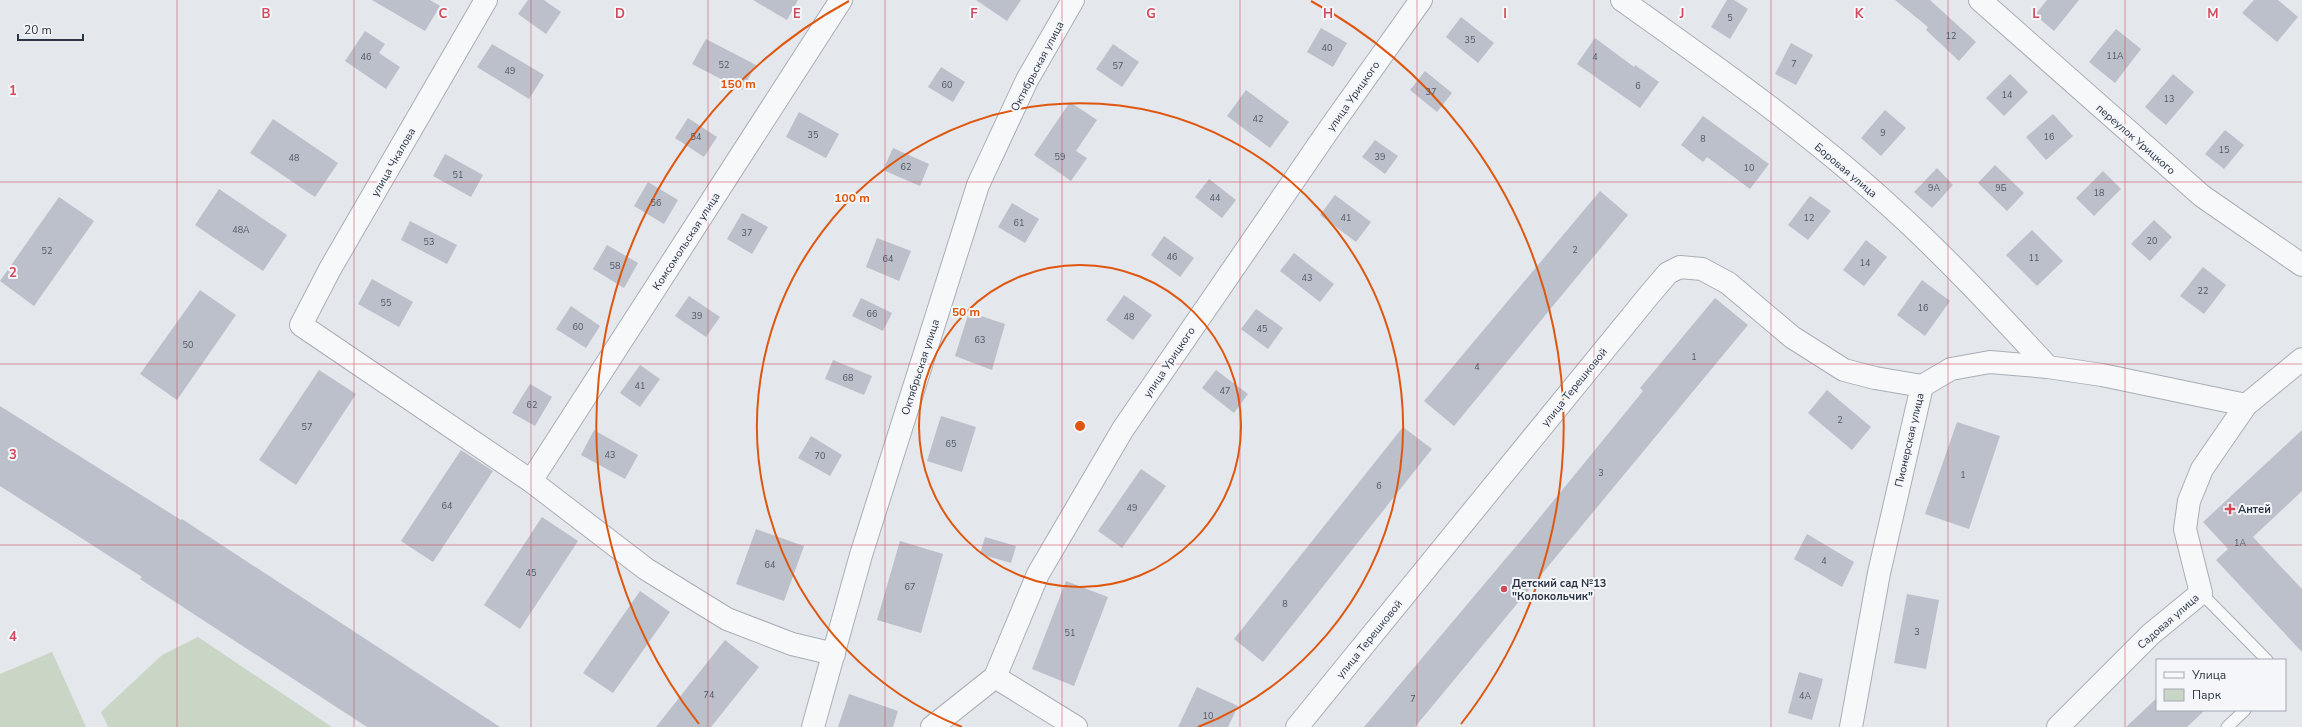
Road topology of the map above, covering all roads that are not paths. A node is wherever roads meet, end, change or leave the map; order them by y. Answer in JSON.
{"nodes":[{"id":1,"x":486,"y":0,"type":"edge"},
{"id":2,"x":841,"y":0,"type":"edge"},
{"id":3,"x":1073,"y":0,"type":"edge"},
{"id":4,"x":1421,"y":0,"type":"edge"},
{"id":5,"x":1622,"y":0,"type":"edge"},
{"id":6,"x":1980,"y":0,"type":"edge"},
{"id":7,"x":2302,"y":265,"type":"edge"},
{"id":8,"x":2302,"y":359,"type":"edge"},
{"id":9,"x":2048,"y":366,"type":"junction"},
{"id":10,"x":1922,"y":386,"type":"junction"},
{"id":11,"x":2246,"y":405,"type":"junction"},
{"id":12,"x":531,"y":481,"type":"junction"},
{"id":13,"x":2201,"y":593,"type":"junction"},
{"id":14,"x":834,"y":654,"type":"junction"},
{"id":15,"x":2266,"y":659,"type":"edge"},
{"id":16,"x":995,"y":677,"type":"junction"},
{"id":17,"x":2244,"y":711,"type":"edge"},
{"id":18,"x":813,"y":727,"type":"edge"},
{"id":19,"x":932,"y":727,"type":"edge"},
{"id":20,"x":1076,"y":727,"type":"edge"},
{"id":21,"x":1297,"y":727,"type":"edge"},
{"id":22,"x":1851,"y":727,"type":"edge"},
{"id":23,"x":2058,"y":727,"type":"edge"},
{"id":24,"x":2227,"y":727,"type":"edge"}],
"edges":[{"from":1,"to":12,"type":"street","name":"улица Чкалова"},
{"from":2,"to":12,"type":"street","name":"Комсомольская улица"},
{"from":3,"to":14,"type":"street","name":"Октябрьская улица"},
{"from":4,"to":16,"type":"street","name":"улица Урицкого"},
{"from":5,"to":9,"type":"street","name":"Боровая улица"},
{"from":6,"to":7,"type":"street","name":"переулок Урицкого"},
{"from":8,"to":11,"type":"street","name":"Садовая улица"},
{"from":9,"to":10,"type":"street","name":"Пионерская улица"},
{"from":9,"to":11,"type":"street","name":"Пионерская улица"},
{"from":10,"to":21,"type":"street","name":"улица Терешковой"},
{"from":10,"to":22,"type":"street","name":"Пионерская улица"},
{"from":11,"to":13,"type":"street","name":"Садовая улица"},
{"from":12,"to":14,"type":"street"},
{"from":13,"to":15,"type":"lane"},
{"from":13,"to":23,"type":"street","name":"Садовая улица"},
{"from":14,"to":18,"type":"street","name":"Октябрьская улица"},
{"from":16,"to":19,"type":"street","name":"улица Урицкого"},
{"from":16,"to":20,"type":"street"},
{"from":17,"to":24,"type":"lane"}]}
